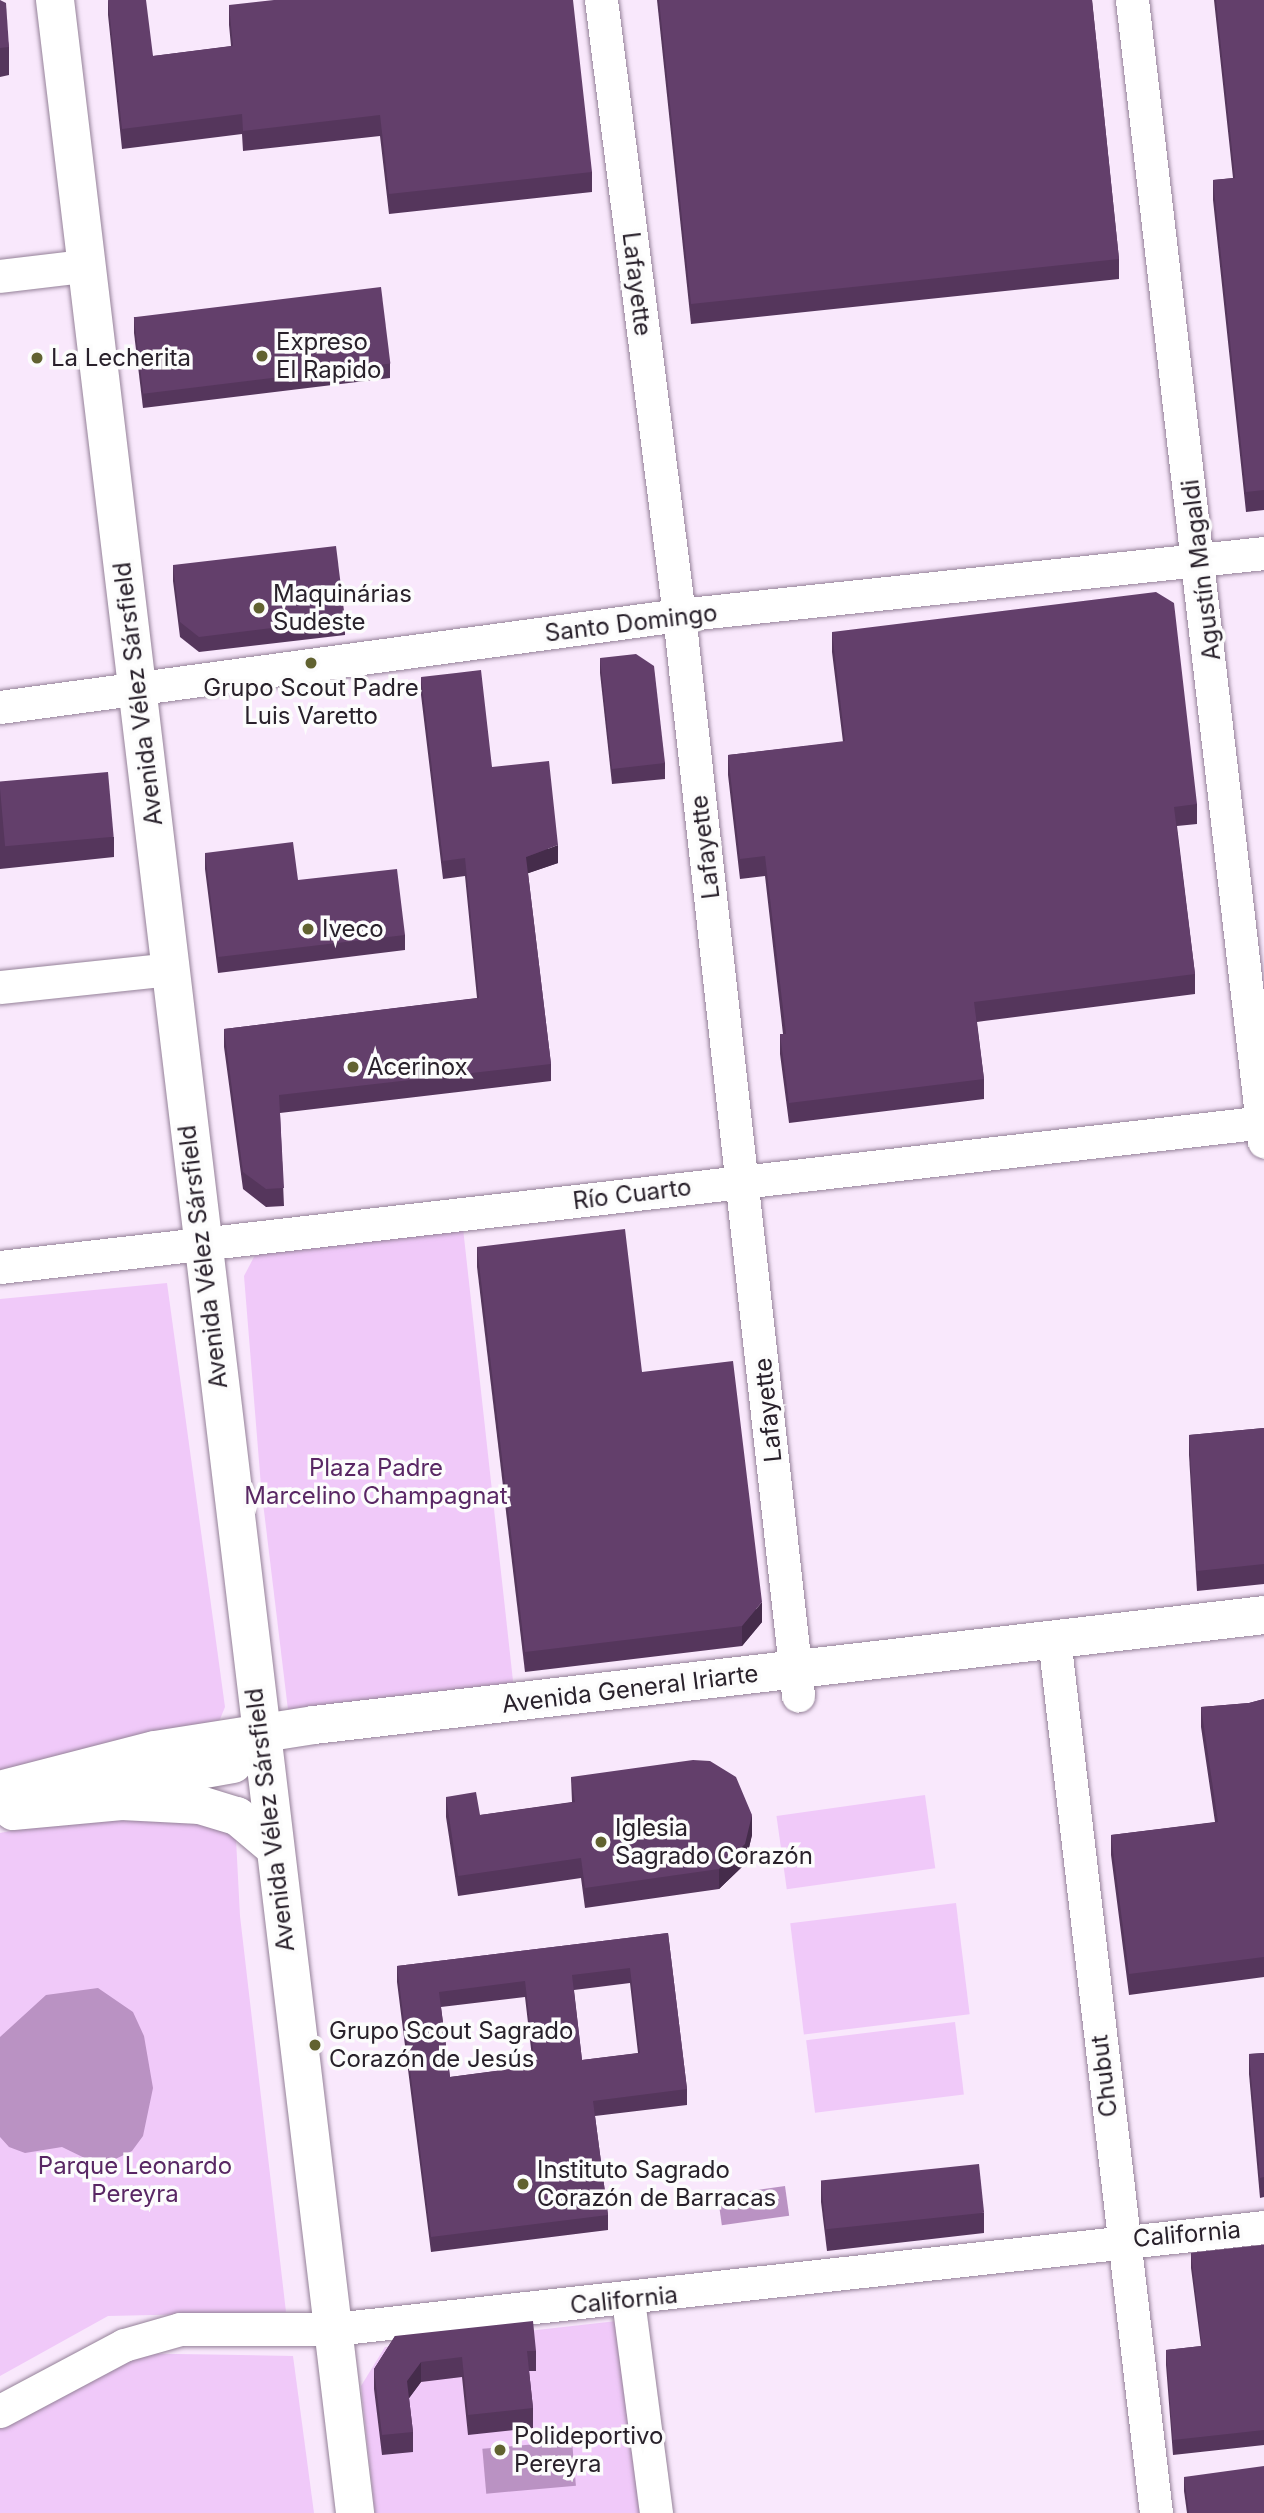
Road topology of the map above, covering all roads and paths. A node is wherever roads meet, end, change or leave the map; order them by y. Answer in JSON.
{"nodes":[{"id":1,"x":55,"y":0,"type":"edge"},
{"id":2,"x":601,"y":0,"type":"edge"},
{"id":3,"x":1132,"y":0,"type":"edge"},
{"id":4,"x":85,"y":266,"type":"junction"},
{"id":5,"x":0,"y":276,"type":"edge"},
{"id":6,"x":1264,"y":553,"type":"edge"},
{"id":7,"x":1200,"y":562,"type":"junction"},
{"id":8,"x":678,"y":615,"type":"junction"},
{"id":9,"x":138,"y":691,"type":"junction"},
{"id":10,"x":0,"y":708,"type":"edge"},
{"id":11,"x":170,"y":969,"type":"junction"},
{"id":12,"x":0,"y":987,"type":"edge"},
{"id":13,"x":1263,"y":1129,"type":"edge"},
{"id":14,"x":744,"y":1180,"type":"junction"},
{"id":15,"x":202,"y":1247,"type":"junction"},
{"id":16,"x":0,"y":1267,"type":"edge"},
{"id":17,"x":1264,"y":1615,"type":"edge"},
{"id":18,"x":1264,"y":1640,"type":"edge"},
{"id":19,"x":1055,"y":1651,"type":"junction"},
{"id":20,"x":797,"y":1682,"type":"junction"},
{"id":21,"x":262,"y":1746,"type":"junction"},
{"id":22,"x":4,"y":1805,"type":"edge"},
{"id":23,"x":274,"y":1847,"type":"junction"},
{"id":24,"x":1264,"y":2227,"type":"edge"},
{"id":25,"x":1123,"y":2241,"type":"junction"},
{"id":26,"x":628,"y":2300,"type":"junction"},
{"id":27,"x":334,"y":2329,"type":"junction"},
{"id":28,"x":0,"y":2410,"type":"edge"},
{"id":29,"x":355,"y":2513,"type":"edge"},
{"id":30,"x":656,"y":2513,"type":"edge"},
{"id":31,"x":1156,"y":2513,"type":"edge"}],
"edges":[{"from":1,"to":4,"type":"main road","name":"Avenida Vélez Sársfield"},
{"from":2,"to":8,"type":"street","name":"Lafayette"},
{"from":3,"to":7,"type":"street","name":"Agustín Magaldi"},
{"from":4,"to":5,"type":"street"},
{"from":4,"to":9,"type":"main road","name":"Avenida Vélez Sársfield"},
{"from":6,"to":7,"type":"street","name":"Santo Domingo"},
{"from":7,"to":8,"type":"street","name":"Santo Domingo"},
{"from":7,"to":13,"type":"street","name":"Agustín Magaldi"},
{"from":8,"to":9,"type":"street","name":"Santo Domingo"},
{"from":8,"to":14,"type":"street","name":"Lafayette"},
{"from":9,"to":10,"type":"street","name":"Santo Domingo"},
{"from":9,"to":11,"type":"main road","name":"Avenida Vélez Sársfield"},
{"from":11,"to":12,"type":"street"},
{"from":11,"to":15,"type":"main road","name":"Avenida Vélez Sársfield"},
{"from":13,"to":14,"type":"street","name":"Río Cuarto"},
{"from":14,"to":15,"type":"street","name":"Río Cuarto"},
{"from":14,"to":20,"type":"street","name":"Lafayette"},
{"from":15,"to":16,"type":"street","name":"Río Cuarto"},
{"from":15,"to":21,"type":"main road","name":"Avenida Vélez Sársfield"},
{"from":17,"to":19,"type":"main road","name":"Avenida General Iriarte"},
{"from":18,"to":19,"type":"main road","name":"Avenida General Iriarte"},
{"from":19,"to":20,"type":"main road","name":"Avenida General Iriarte"},
{"from":19,"to":25,"type":"street","name":"Chubut"},
{"from":20,"to":21,"type":"main road","name":"Avenida General Iriarte"},
{"from":21,"to":22,"type":"main road","name":"Avenida General Iriarte"},
{"from":21,"to":23,"type":"main road","name":"Avenida Vélez Sársfield"},
{"from":22,"to":23,"type":"main road"},
{"from":23,"to":27,"type":"main road","name":"Avenida Vélez Sársfield"},
{"from":24,"to":25,"type":"street","name":"California"},
{"from":25,"to":26,"type":"street","name":"California"},
{"from":25,"to":31,"type":"street","name":"Chubut"},
{"from":26,"to":27,"type":"street","name":"California"},
{"from":26,"to":30,"type":"street"},
{"from":27,"to":28,"type":"street","name":"California"},
{"from":27,"to":29,"type":"main road","name":"Avenida Vélez Sársfield"}]}
